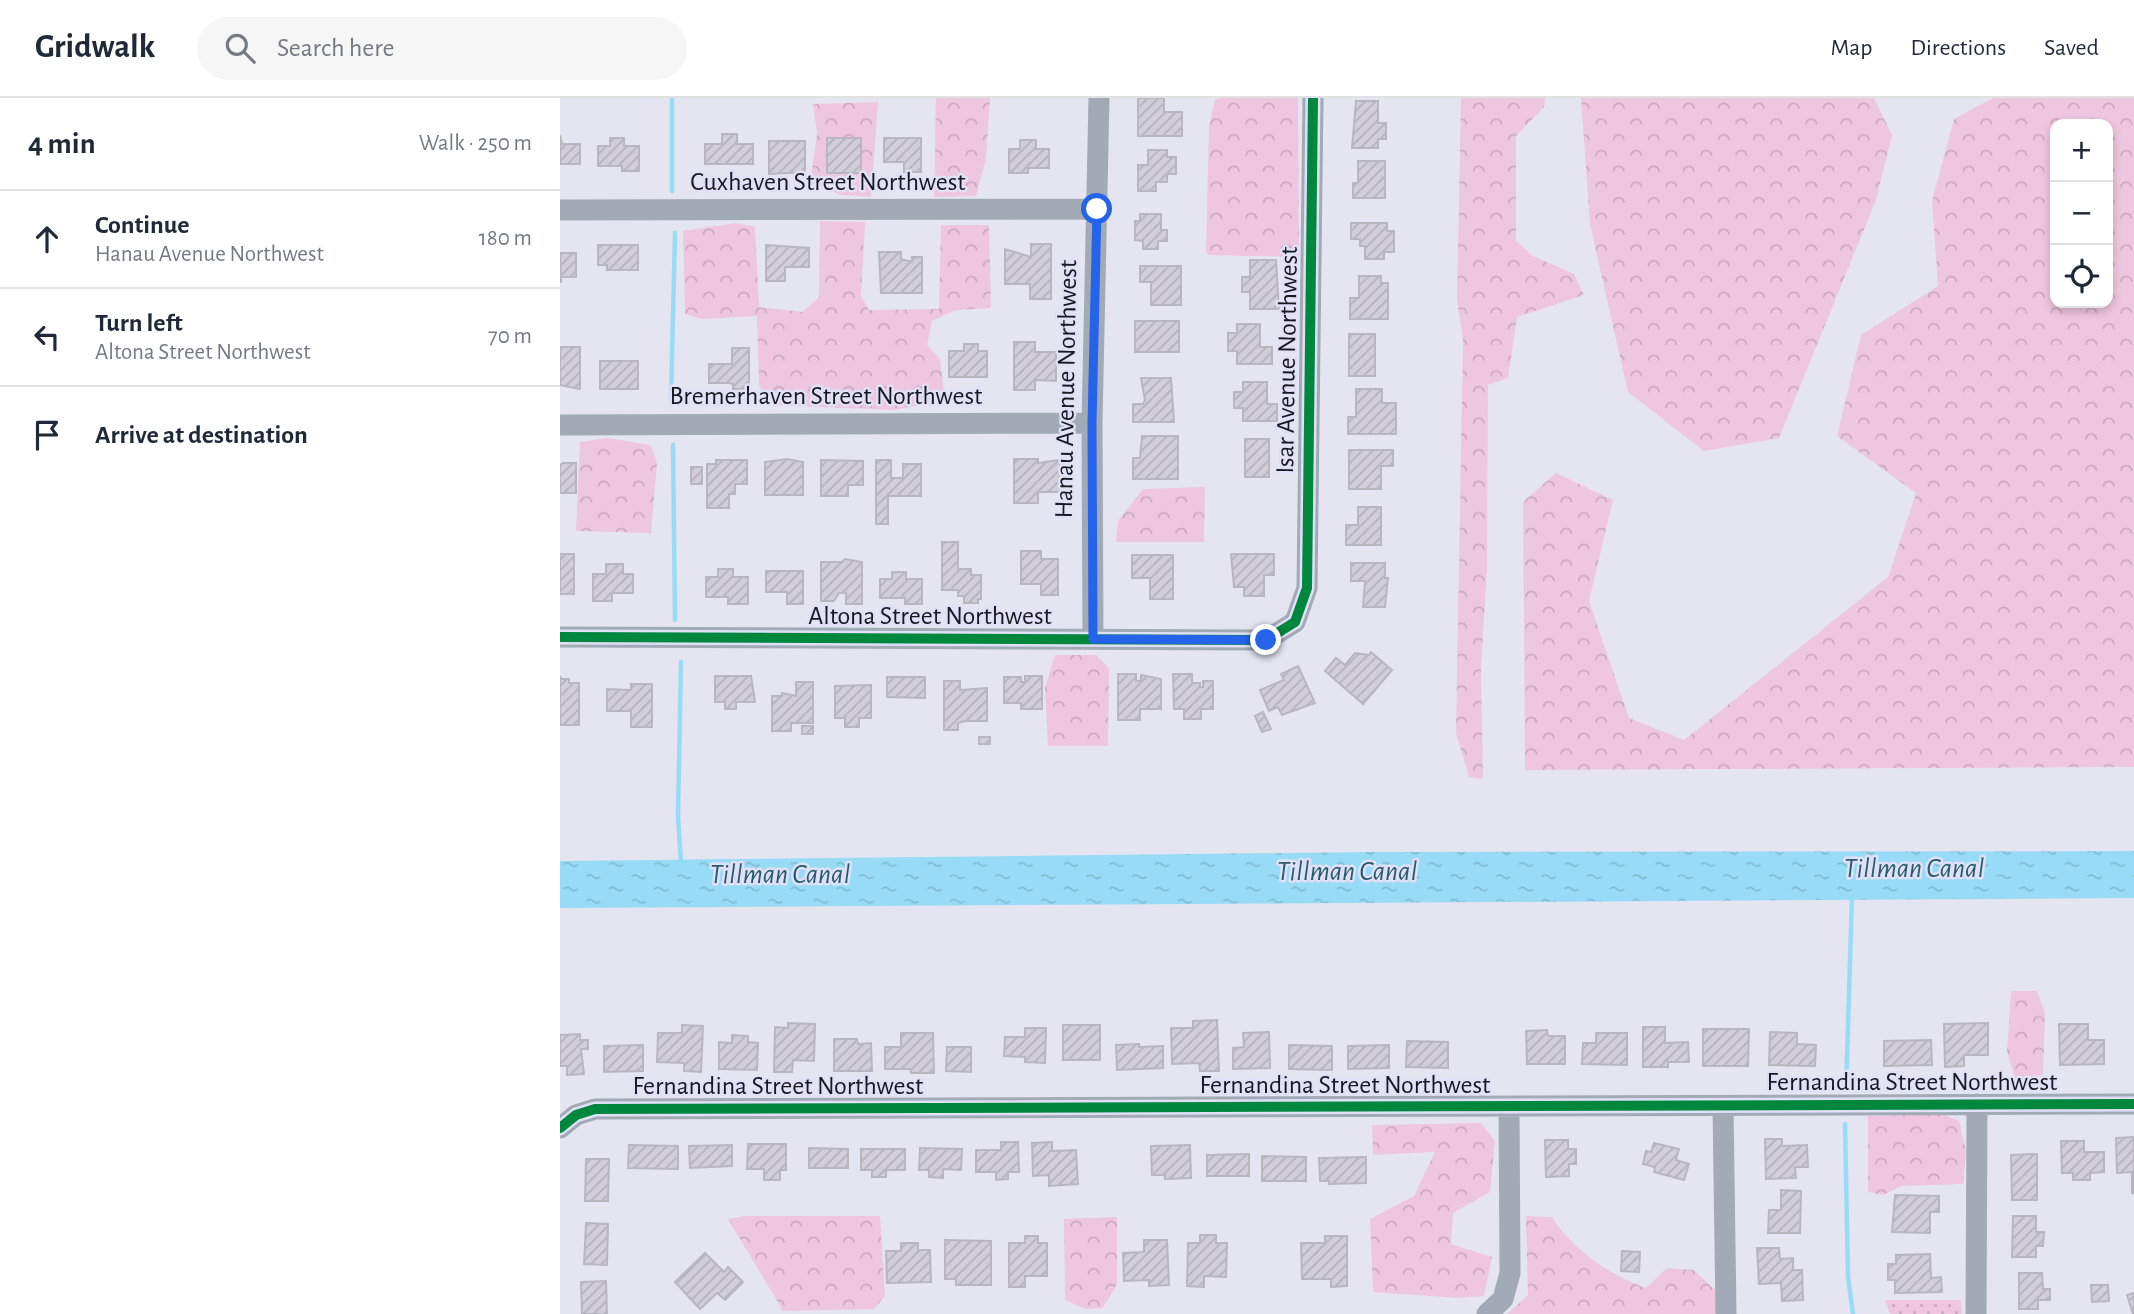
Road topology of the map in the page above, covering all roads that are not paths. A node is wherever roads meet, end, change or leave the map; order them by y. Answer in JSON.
{"nodes":[{"id":1,"x":1099,"y":98,"type":"edge"},
{"id":2,"x":1313,"y":98,"type":"edge"},
{"id":3,"x":1097,"y":209,"type":"junction"},
{"id":4,"x":560,"y":210,"type":"edge"},
{"id":5,"x":1092,"y":423,"type":"junction"},
{"id":6,"x":560,"y":425,"type":"edge"},
{"id":7,"x":1295,"y":622,"type":"joint"},
{"id":8,"x":560,"y":637,"type":"edge"},
{"id":9,"x":1093,"y":639,"type":"junction"},
{"id":10,"x":1977,"y":1104,"type":"junction"},
{"id":11,"x":2134,"y":1104,"type":"edge"},
{"id":12,"x":1509,"y":1107,"type":"junction"},
{"id":13,"x":1723,"y":1107,"type":"junction"},
{"id":14,"x":560,"y":1127,"type":"edge"},
{"id":15,"x":1487,"y":1314,"type":"edge"},
{"id":16,"x":1726,"y":1314,"type":"edge"},
{"id":17,"x":1976,"y":1314,"type":"edge"}],
"edges":[{"from":1,"to":3,"type":"street","name":"Hanau Avenue Northwest"},
{"from":2,"to":7,"type":"street","name":"Isar Avenue Northwest"},
{"from":3,"to":4,"type":"street","name":"Cuxhaven Street Northwest"},
{"from":3,"to":5,"type":"street","name":"Hanau Avenue Northwest"},
{"from":5,"to":6,"type":"street","name":"Bremerhaven Street Northwest"},
{"from":5,"to":9,"type":"street","name":"Hanau Avenue Northwest"},
{"from":7,"to":9,"type":"street","name":"Altona Street Northwest"},
{"from":8,"to":9,"type":"street","name":"Altona Street Northwest"},
{"from":10,"to":11,"type":"street","name":"Fernandina Street Northwest"},
{"from":10,"to":13,"type":"street","name":"Fernandina Street Northwest"},
{"from":10,"to":17,"type":"street"},
{"from":12,"to":13,"type":"street","name":"Fernandina Street Northwest"},
{"from":12,"to":14,"type":"street","name":"Fernandina Street Northwest"},
{"from":12,"to":15,"type":"street"},
{"from":13,"to":16,"type":"street"}]}
